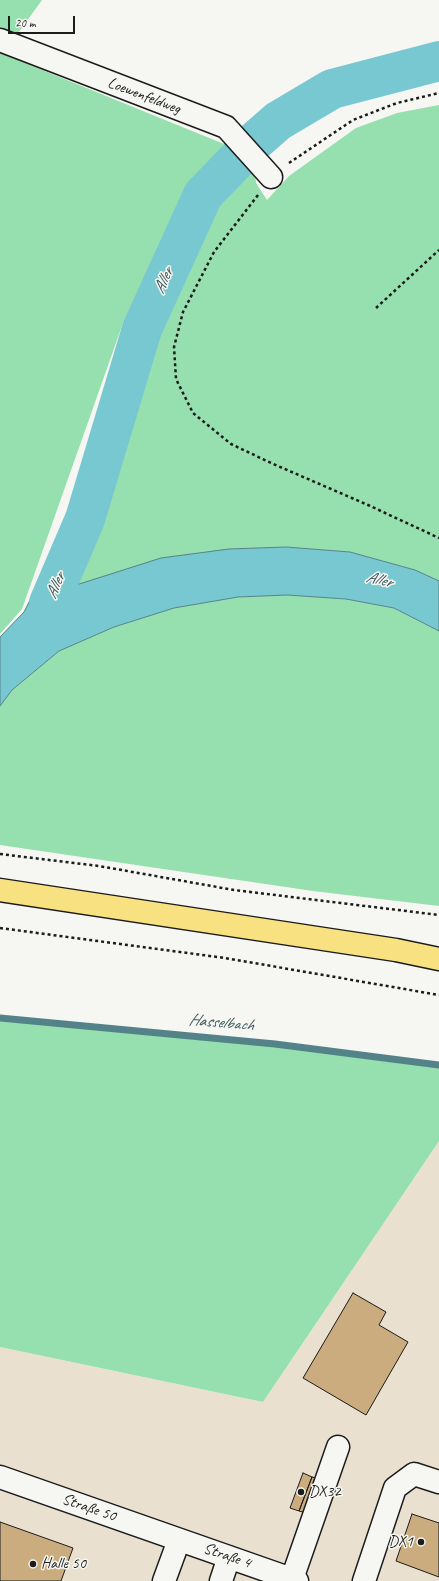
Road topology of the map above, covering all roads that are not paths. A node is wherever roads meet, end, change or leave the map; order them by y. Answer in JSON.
{"nodes":[{"id":1,"x":0,"y":40,"type":"edge"},
{"id":2,"x":271,"y":177,"type":"road end"},
{"id":3,"x":0,"y":890,"type":"edge"},
{"id":4,"x":396,"y":950,"type":"junction"},
{"id":5,"x":439,"y":953,"type":"edge"},
{"id":6,"x":439,"y":960,"type":"edge"},
{"id":7,"x":338,"y":1447,"type":"dead end"},
{"id":8,"x":0,"y":1477,"type":"edge"},
{"id":9,"x":439,"y":1482,"type":"edge"},
{"id":10,"x":179,"y":1540,"type":"junction"},
{"id":11,"x":229,"y":1557,"type":"junction"},
{"id":12,"x":294,"y":1580,"type":"edge"},
{"id":13,"x":164,"y":1581,"type":"edge"},
{"id":14,"x":221,"y":1581,"type":"edge"},
{"id":15,"x":364,"y":1581,"type":"edge"}],
"edges":[{"from":1,"to":2,"type":"street","name":"Loewenfeldweg"},
{"from":3,"to":4,"type":"main road"},
{"from":4,"to":5,"type":"main road"},
{"from":4,"to":6,"type":"main road"},
{"from":7,"to":12,"type":"street"},
{"from":8,"to":10,"type":"street","name":"Straße 50"},
{"from":9,"to":15,"type":"street"},
{"from":10,"to":11,"type":"street","name":"Straße 4"},
{"from":10,"to":13,"type":"street"},
{"from":11,"to":12,"type":"street","name":"Straße 4"},
{"from":11,"to":14,"type":"street"}]}
